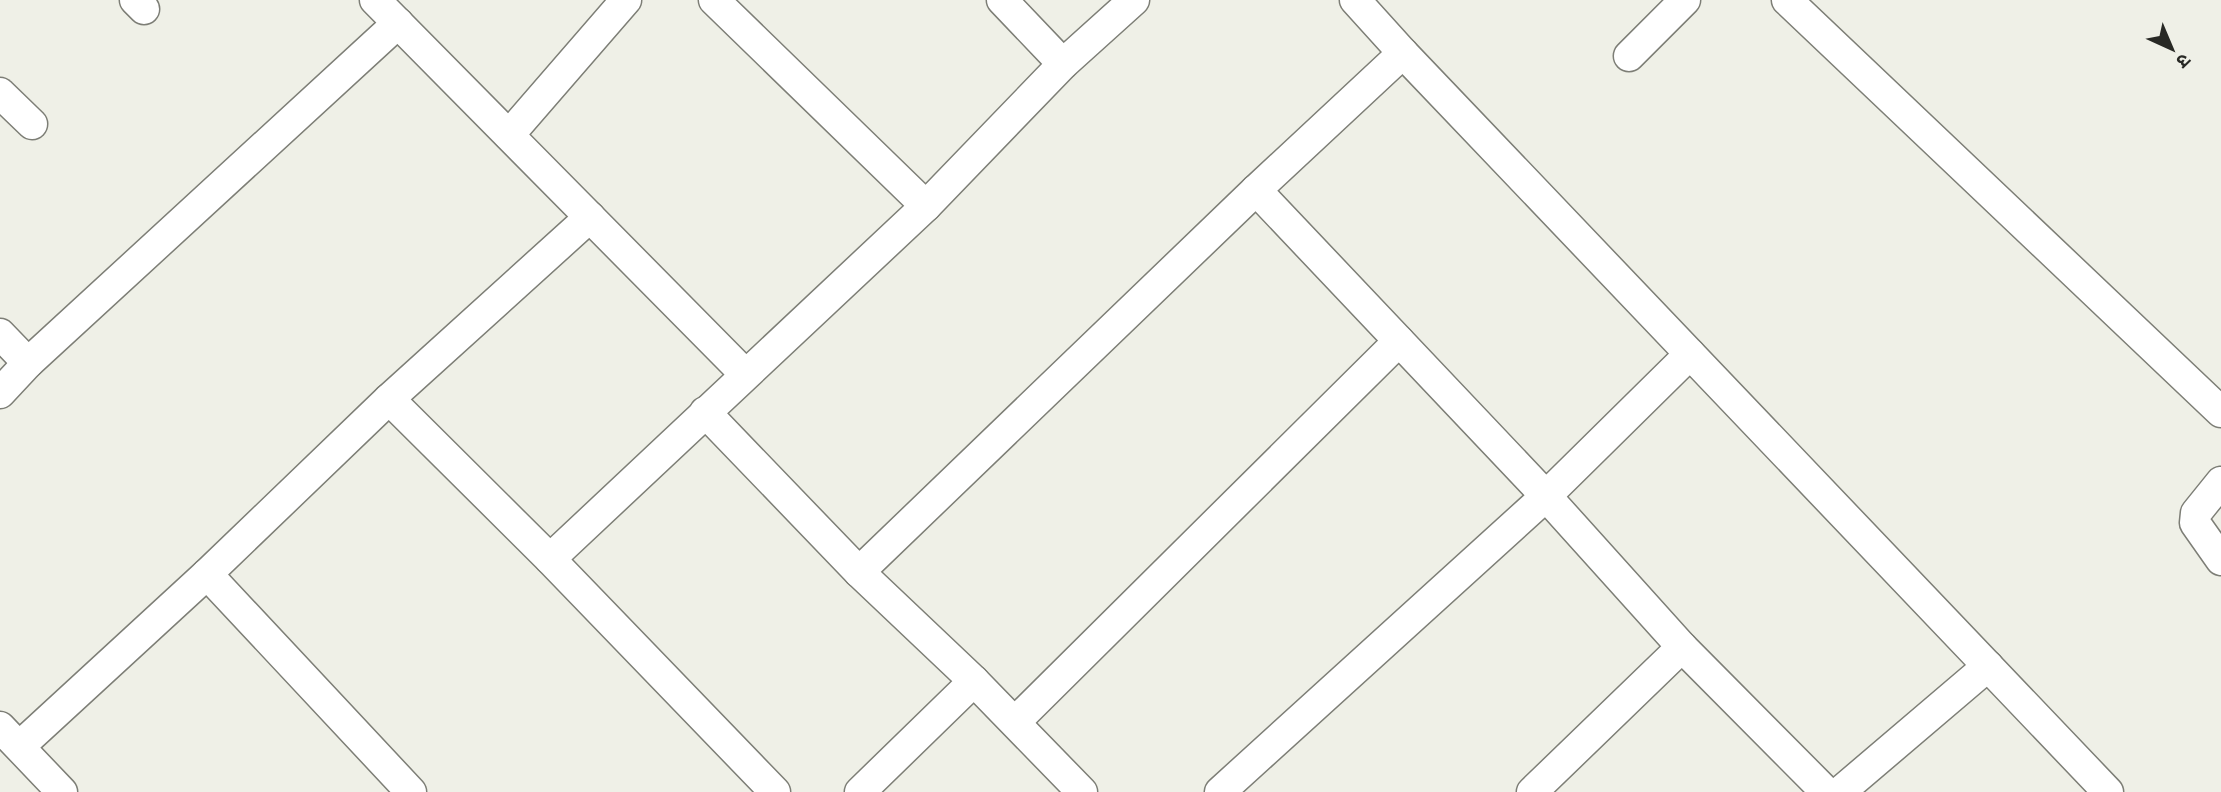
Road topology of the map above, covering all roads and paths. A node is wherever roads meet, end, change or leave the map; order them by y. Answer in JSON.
{"nodes":[{"id":1,"x":375,"y":0,"type":"edge"},
{"id":2,"x":626,"y":0,"type":"edge"},
{"id":3,"x":714,"y":0,"type":"edge"},
{"id":4,"x":1002,"y":0,"type":"edge"},
{"id":5,"x":1135,"y":0,"type":"edge"},
{"id":6,"x":1356,"y":0,"type":"edge"},
{"id":7,"x":1685,"y":0,"type":"edge"},
{"id":8,"x":1787,"y":0,"type":"edge"},
{"id":9,"x":398,"y":23,"type":"junction"},
{"id":10,"x":1403,"y":53,"type":"junction"},
{"id":11,"x":1629,"y":56,"type":"dead end"},
{"id":12,"x":1063,"y":64,"type":"junction"},
{"id":13,"x":0,"y":93,"type":"edge"},
{"id":14,"x":32,"y":124,"type":"dead end"},
{"id":15,"x":509,"y":135,"type":"junction"},
{"id":16,"x":1256,"y":190,"type":"junction"},
{"id":17,"x":926,"y":206,"type":"junction"},
{"id":18,"x":590,"y":217,"type":"junction"},
{"id":19,"x":0,"y":334,"type":"edge"},
{"id":20,"x":1399,"y":341,"type":"junction"},
{"id":21,"x":1690,"y":354,"type":"junction"},
{"id":22,"x":29,"y":363,"type":"junction"},
{"id":23,"x":745,"y":374,"type":"junction"},
{"id":24,"x":0,"y":393,"type":"edge"},
{"id":25,"x":389,"y":399,"type":"junction"},
{"id":26,"x":705,"y":412,"type":"junction"},
{"id":27,"x":2221,"y":412,"type":"edge"},
{"id":28,"x":2221,"y":482,"type":"edge"},
{"id":29,"x":1546,"y":496,"type":"junction"},
{"id":30,"x":550,"y":559,"type":"junction"},
{"id":31,"x":2221,"y":560,"type":"edge"},
{"id":32,"x":859,"y":572,"type":"junction"},
{"id":33,"x":207,"y":574,"type":"junction"},
{"id":34,"x":1682,"y":647,"type":"junction"},
{"id":35,"x":1988,"y":666,"type":"junction"},
{"id":36,"x":974,"y":681,"type":"junction"},
{"id":37,"x":1015,"y":722,"type":"junction"},
{"id":38,"x":10,"y":737,"type":"edge"},
{"id":39,"x":62,"y":792,"type":"edge"},
{"id":40,"x":411,"y":792,"type":"edge"},
{"id":41,"x":775,"y":792,"type":"edge"},
{"id":42,"x":860,"y":792,"type":"edge"},
{"id":43,"x":1082,"y":792,"type":"edge"},
{"id":44,"x":1220,"y":792,"type":"edge"},
{"id":45,"x":1532,"y":792,"type":"edge"},
{"id":46,"x":1826,"y":792,"type":"edge"},
{"id":47,"x":1840,"y":792,"type":"edge"},
{"id":48,"x":2108,"y":792,"type":"edge"}],
"edges":[{"from":1,"to":9,"type":"street"},
{"from":2,"to":15,"type":"street"},
{"from":3,"to":17,"type":"street"},
{"from":4,"to":12,"type":"street"},
{"from":5,"to":12,"type":"street"},
{"from":6,"to":10,"type":"street"},
{"from":7,"to":11,"type":"street"},
{"from":8,"to":27,"type":"street"},
{"from":9,"to":15,"type":"street"},
{"from":9,"to":22,"type":"street"},
{"from":10,"to":16,"type":"street"},
{"from":10,"to":21,"type":"street"},
{"from":12,"to":17,"type":"street"},
{"from":13,"to":14,"type":"street"},
{"from":15,"to":18,"type":"street"},
{"from":16,"to":20,"type":"street"},
{"from":16,"to":32,"type":"street"},
{"from":17,"to":23,"type":"street"},
{"from":18,"to":23,"type":"street"},
{"from":18,"to":25,"type":"street"},
{"from":19,"to":22,"type":"street"},
{"from":20,"to":29,"type":"street"},
{"from":20,"to":37,"type":"street"},
{"from":21,"to":29,"type":"street"},
{"from":21,"to":35,"type":"street"},
{"from":22,"to":24,"type":"street"},
{"from":23,"to":26,"type":"street"},
{"from":25,"to":30,"type":"street"},
{"from":25,"to":33,"type":"street"},
{"from":26,"to":30,"type":"street"},
{"from":26,"to":32,"type":"street"},
{"from":28,"to":31,"type":"street"},
{"from":29,"to":34,"type":"street"},
{"from":29,"to":44,"type":"street"},
{"from":30,"to":41,"type":"street"},
{"from":32,"to":36,"type":"street"},
{"from":33,"to":38,"type":"street"},
{"from":33,"to":40,"type":"street"},
{"from":34,"to":45,"type":"street"},
{"from":34,"to":46,"type":"street"},
{"from":35,"to":47,"type":"street"},
{"from":35,"to":48,"type":"street"},
{"from":36,"to":37,"type":"street"},
{"from":36,"to":42,"type":"street"},
{"from":37,"to":43,"type":"street"},
{"from":38,"to":39,"type":"street"}]}
